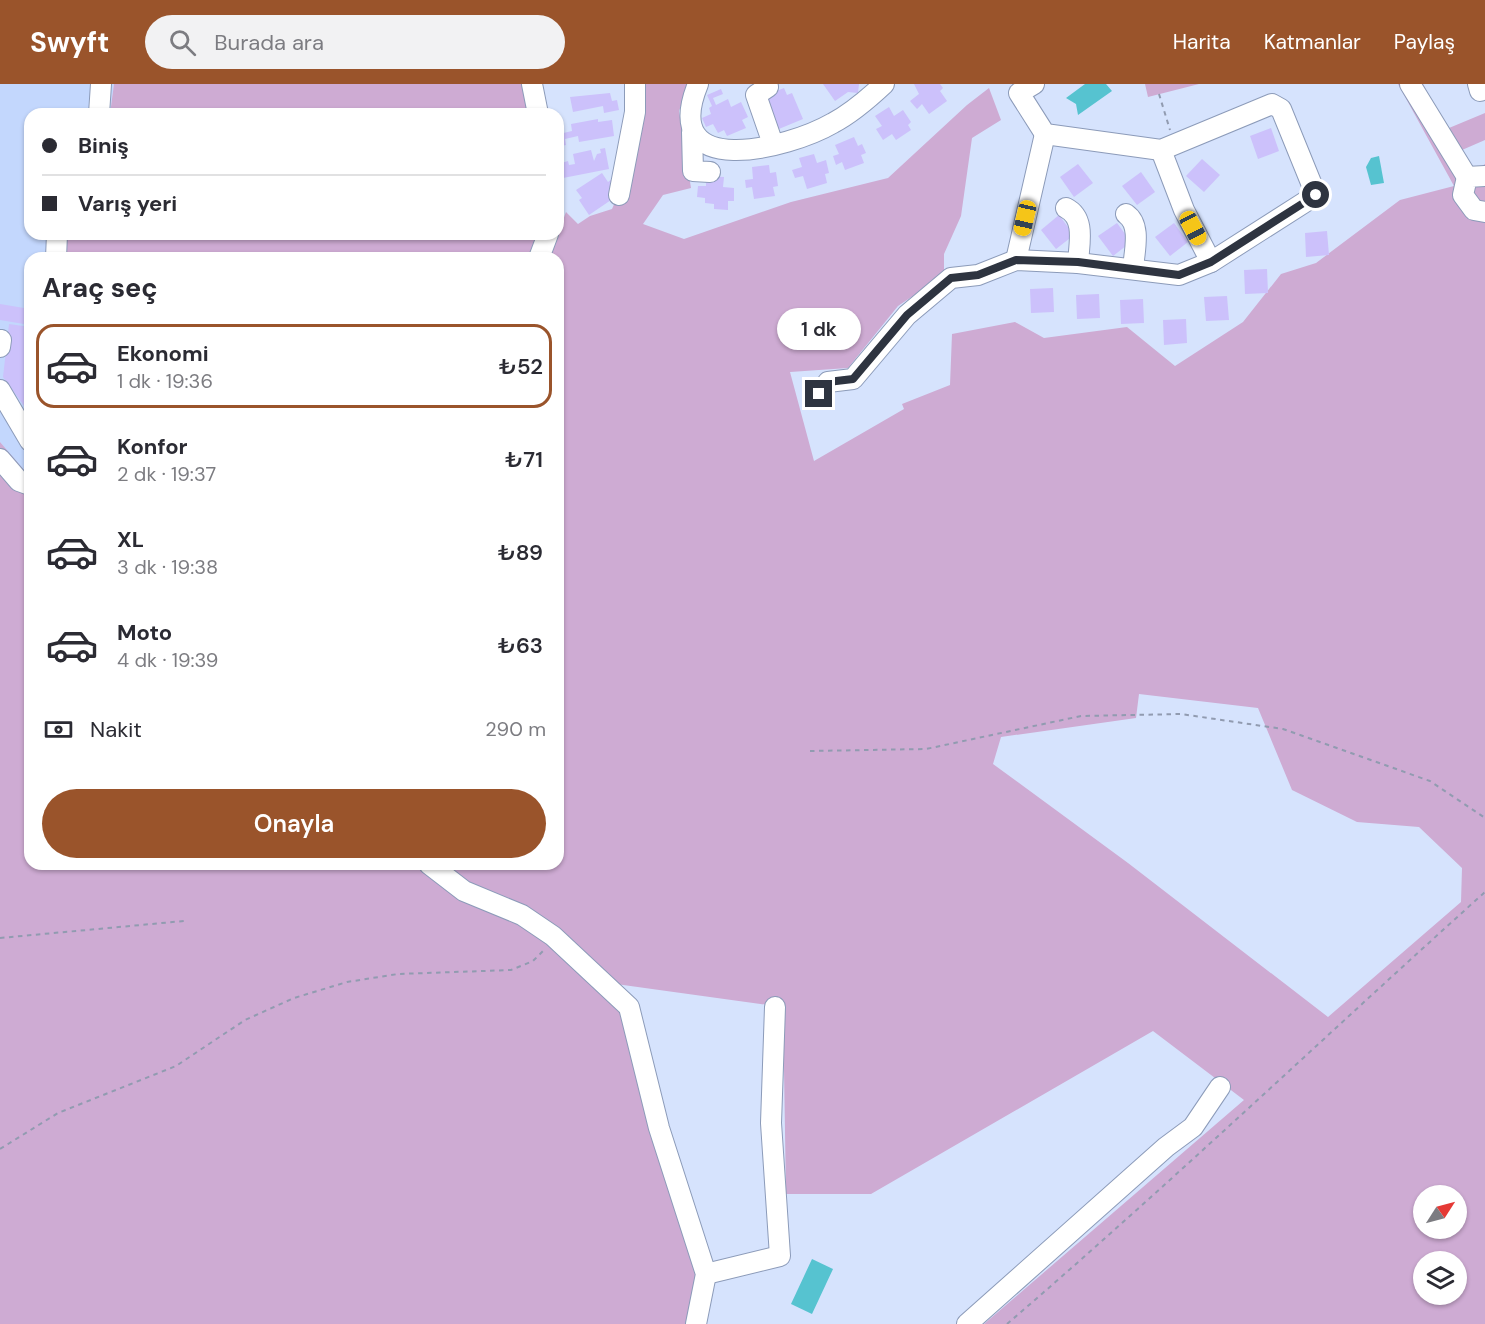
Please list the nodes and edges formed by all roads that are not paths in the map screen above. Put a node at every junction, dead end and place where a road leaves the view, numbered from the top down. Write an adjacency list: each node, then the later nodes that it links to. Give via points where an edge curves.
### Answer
1 (101, 84): 11 (street)
2 (532, 84): 12 (street)
3 (635, 84): 19 (street, via 635,112)
4 (884, 84): 16 (street, via 872,104 839,128)
5 (1410, 84): 18 (street)
6 (1478, 84): 10 (street, via 1480,91)
7 (706, 85): 13 (street, via 692,99)
8 (768, 87): 16 (street, via 756,95)
9 (1027, 88): 14 (street)
10 (1485, 88)
11 (99, 108)
12 (537, 108)
13 (692, 132): 16 (street, via 708,146); 17 (street, via 693,171)
14 (1045, 134): 15 (street); 23 (street)
15 (1167, 147): 25 (street, via 1184,210); 25 (street, via 1272,104 1281,109 1316,195)
16 (761, 152)
17 (710, 171)
18 (1476, 176): 21 (street, via 1463,195 1474,210)
19 (619, 195)
20 (1066, 208): 24 (street, via 1080,225)
21 (1485, 212)
22 (1126, 214): 26 (street, via 1136,228)
23 (1016, 260): 24 (street); 28 (street, via 978,275 951,278 907,315 853,379 828,382)
24 (1078, 262): 26 (street)
25 (1211, 262): 26 (street, via 1179,275)
26 (1133, 269)
27 (0, 390): 29 (street)
28 (819, 394)
29 (24, 431)
30 (0, 459): 31 (street)
31 (24, 483)
32 (437, 870): 35 (street, via 464,891 522,915 553,936 629,1007 659,1128)
33 (775, 1007): 35 (street, via 771,1123 780,1256)
34 (1220, 1087): 37 (street, via 1192,1126)
35 (706, 1274): 36 (street)
36 (696, 1324)
37 (967, 1324)

